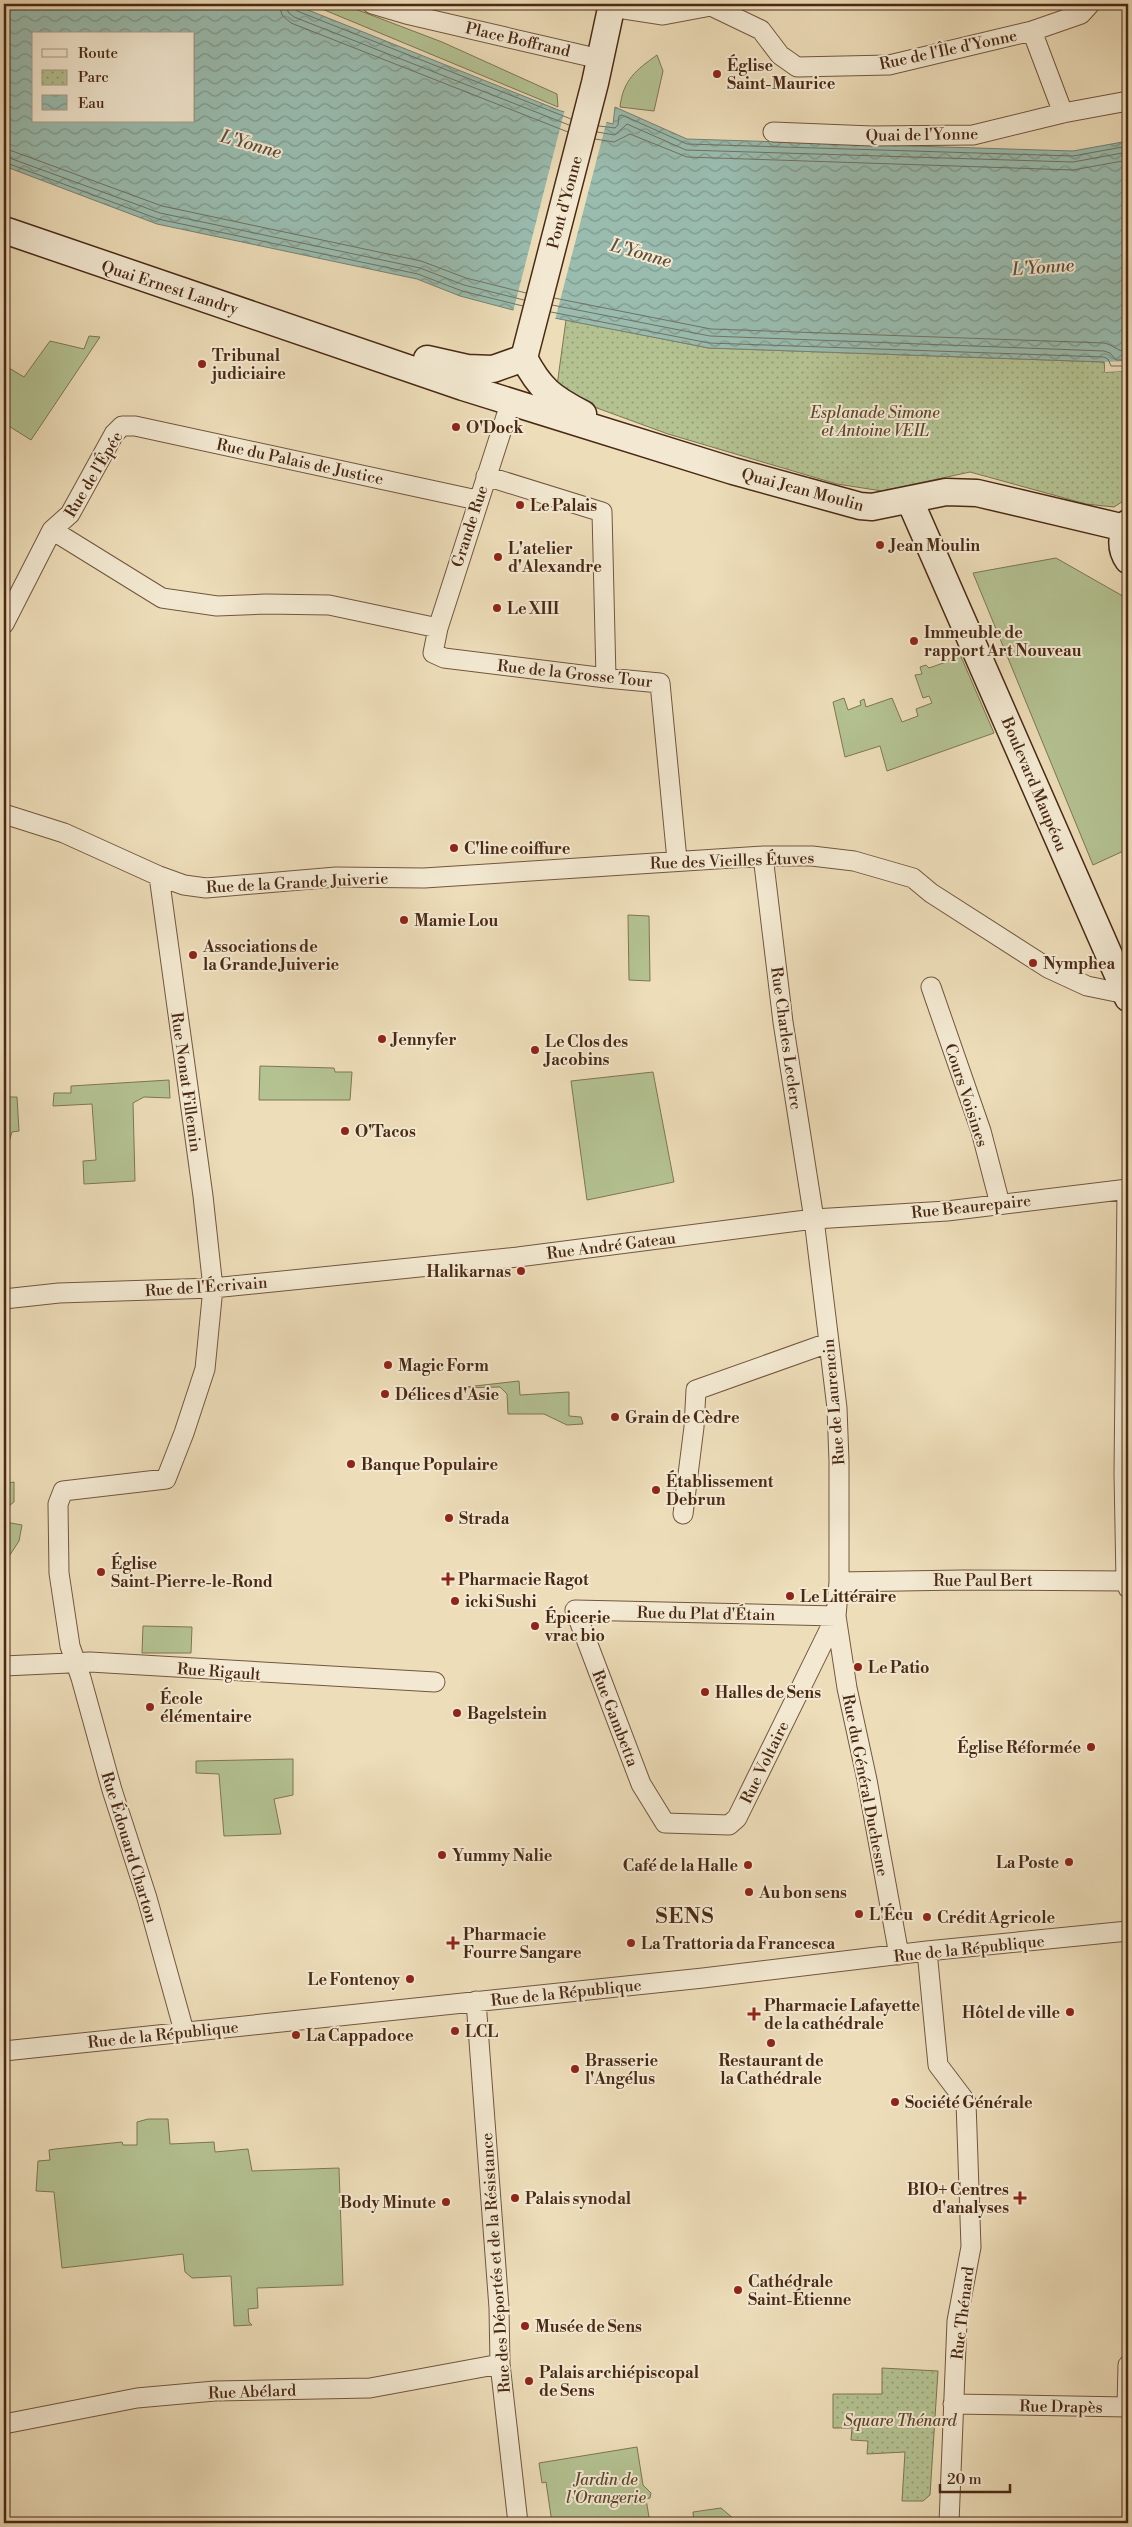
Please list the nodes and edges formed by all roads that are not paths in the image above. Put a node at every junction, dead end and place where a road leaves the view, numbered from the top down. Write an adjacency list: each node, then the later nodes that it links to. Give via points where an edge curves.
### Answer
1 (372, 4): 6 (street, Place Boffrand)
2 (1090, 4): 5 (street, Rue de l'Île d'Yonne, via 1081,14)
3 (612, 5): 4 (street, Rue de l'Île d'Yonne, via 662,15); 6 (main road, Pont d'Yonne)
4 (711, 5): 5 (street, Rue de l'Île d'Yonne, via 761,30 780,56 797,67 888,65)
5 (1032, 31): 8 (street)
6 (600, 59): 12 (main road, Pont d'Yonne)
7 (1128, 101): 8 (street, Quai de l'Yonne)
8 (1063, 113): 9 (street, Quai de l'Yonne, via 973,135 872,136)
9 (773, 132)
10 (4, 230): 11 (main road, Quai Ernest Landry)
11 (338, 343): 12 (main road, Quai Ernest Landry, via 392,350 468,368 492,369); 13 (main road, Quai Ernest Landry)
12 (525, 350): 15 (main road, Quai Jean Moulin, via 535,380 560,402)
13 (511, 401): 15 (main road, Quai Jean Moulin); 16 (street, Grande Rue)
14 (122, 426): 17 (street, Rue du Palais de Justice, via 135,426); 20 (street, Rue de l'Épée, via 114,434 70,514)
15 (630, 438): 18 (main road, Quai Jean Moulin, via 860,506)
16 (486, 476): 17 (street, Grande Rue); 25 (street, via 602,512)
17 (477, 500): 23 (street, Grande Rue)
18 (910, 501): 19 (main road, Quai Jean Moulin, via 946,492 977,493); 32 (main road, Boulevard Maupéou)
19 (1127, 526): 21 (main road, via 1122,538)
20 (52, 530): 22 (street, Rue de l'Épée); 23 (street, via 162,598 216,606 329,605)
21 (1128, 560)
22 (4, 624)
23 (438, 628): 24 (street, Grande Rue)
24 (433, 653): 25 (street, Rue de la Grosse Tour, via 444,658)
25 (606, 678): 28 (street, Rue de la Grosse Tour, via 660,683)
26 (4, 814): 29 (street, Rue de la Grande Juiverie, via 64,833)
27 (762, 856): 28 (street, Rue des Vieilles Étuves); 32 (street, Rue des Vieilles Étuves, via 812,856 854,861 913,878 1048,968 1087,986); 35 (street, Rue Charles Leclerc, via 783,1022)
28 (677, 860): 30 (street, Rue des Vieilles Étuves)
29 (159, 876): 30 (street, Rue de la Grande Juiverie, via 184,885 206,888 336,877); 37 (street, Rue Nonat Fillemin)
30 (424, 878)
31 (931, 987): 34 (street, Cours Voisines, via 981,1131)
32 (1127, 996)
33 (1128, 1189): 34 (street, Rue Beaurepaire); 42 (street, via 1124,1466)
34 (1000, 1204): 35 (street, Rue Beaurepaire, via 947,1211)
35 (814, 1219): 36 (street, Rue André Gateau); 39 (street, Rue de Laurencin)
36 (409, 1268): 37 (street, Rue de l'Écrivain)
37 (213, 1288): 38 (street, Rue de l'Écrivain, via 59,1293); 45 (street, Rue Nonat Fillemin, via 205,1369 166,1479 63,1491 60,1497 59,1573 70,1646)
38 (4, 1299)
39 (828, 1343): 40 (street, via 696,1390 682,1493); 41 (street, Rue de Laurencin, via 837,1408)
40 (683, 1514)
41 (839, 1582): 42 (street, Rue Paul Bert, via 963,1580); 44 (street, Rue de Laurencin)
42 (1127, 1584)
43 (576, 1610): 44 (street, Rue du Plat d'Étain); 48 (street, Rue Gambetta, via 641,1784 665,1823)
44 (836, 1616): 48 (street, Rue Voltaire, via 737,1818); 51 (street, Rue du Général Duchesne)
45 (76, 1663): 46 (street, Rue Rigault); 47 (street, Rue Rigault); 53 (street, Rue Édouard Charton, via 112,1790 148,1898)
46 (4, 1666)
47 (434, 1682)
48 (729, 1825)
49 (1128, 1931): 50 (street, Rue de la République)
50 (927, 1951): 51 (street, Rue de la République); 57 (street, Rue Thénard, via 938,2065 966,2102 971,2247 957,2321)
51 (899, 1955): 52 (street, Rue de la République)
52 (476, 2001): 53 (street, Rue de la République); 55 (street, Rue des Déportés et de la Résistance, via 499,2308)
53 (184, 2031): 54 (street, Rue de la République)
54 (4, 2051)
55 (500, 2364): 58 (street, Rue Abélard, via 370,2388 214,2391 137,2398); 59 (street, Rue des Déportés et de la Résistance)
56 (1128, 2366): 57 (street, Rue Drapès, via 1127,2407)
57 (953, 2404): 60 (street, Rue Thénard)
58 (4, 2424)
59 (518, 2523)
60 (949, 2523)

